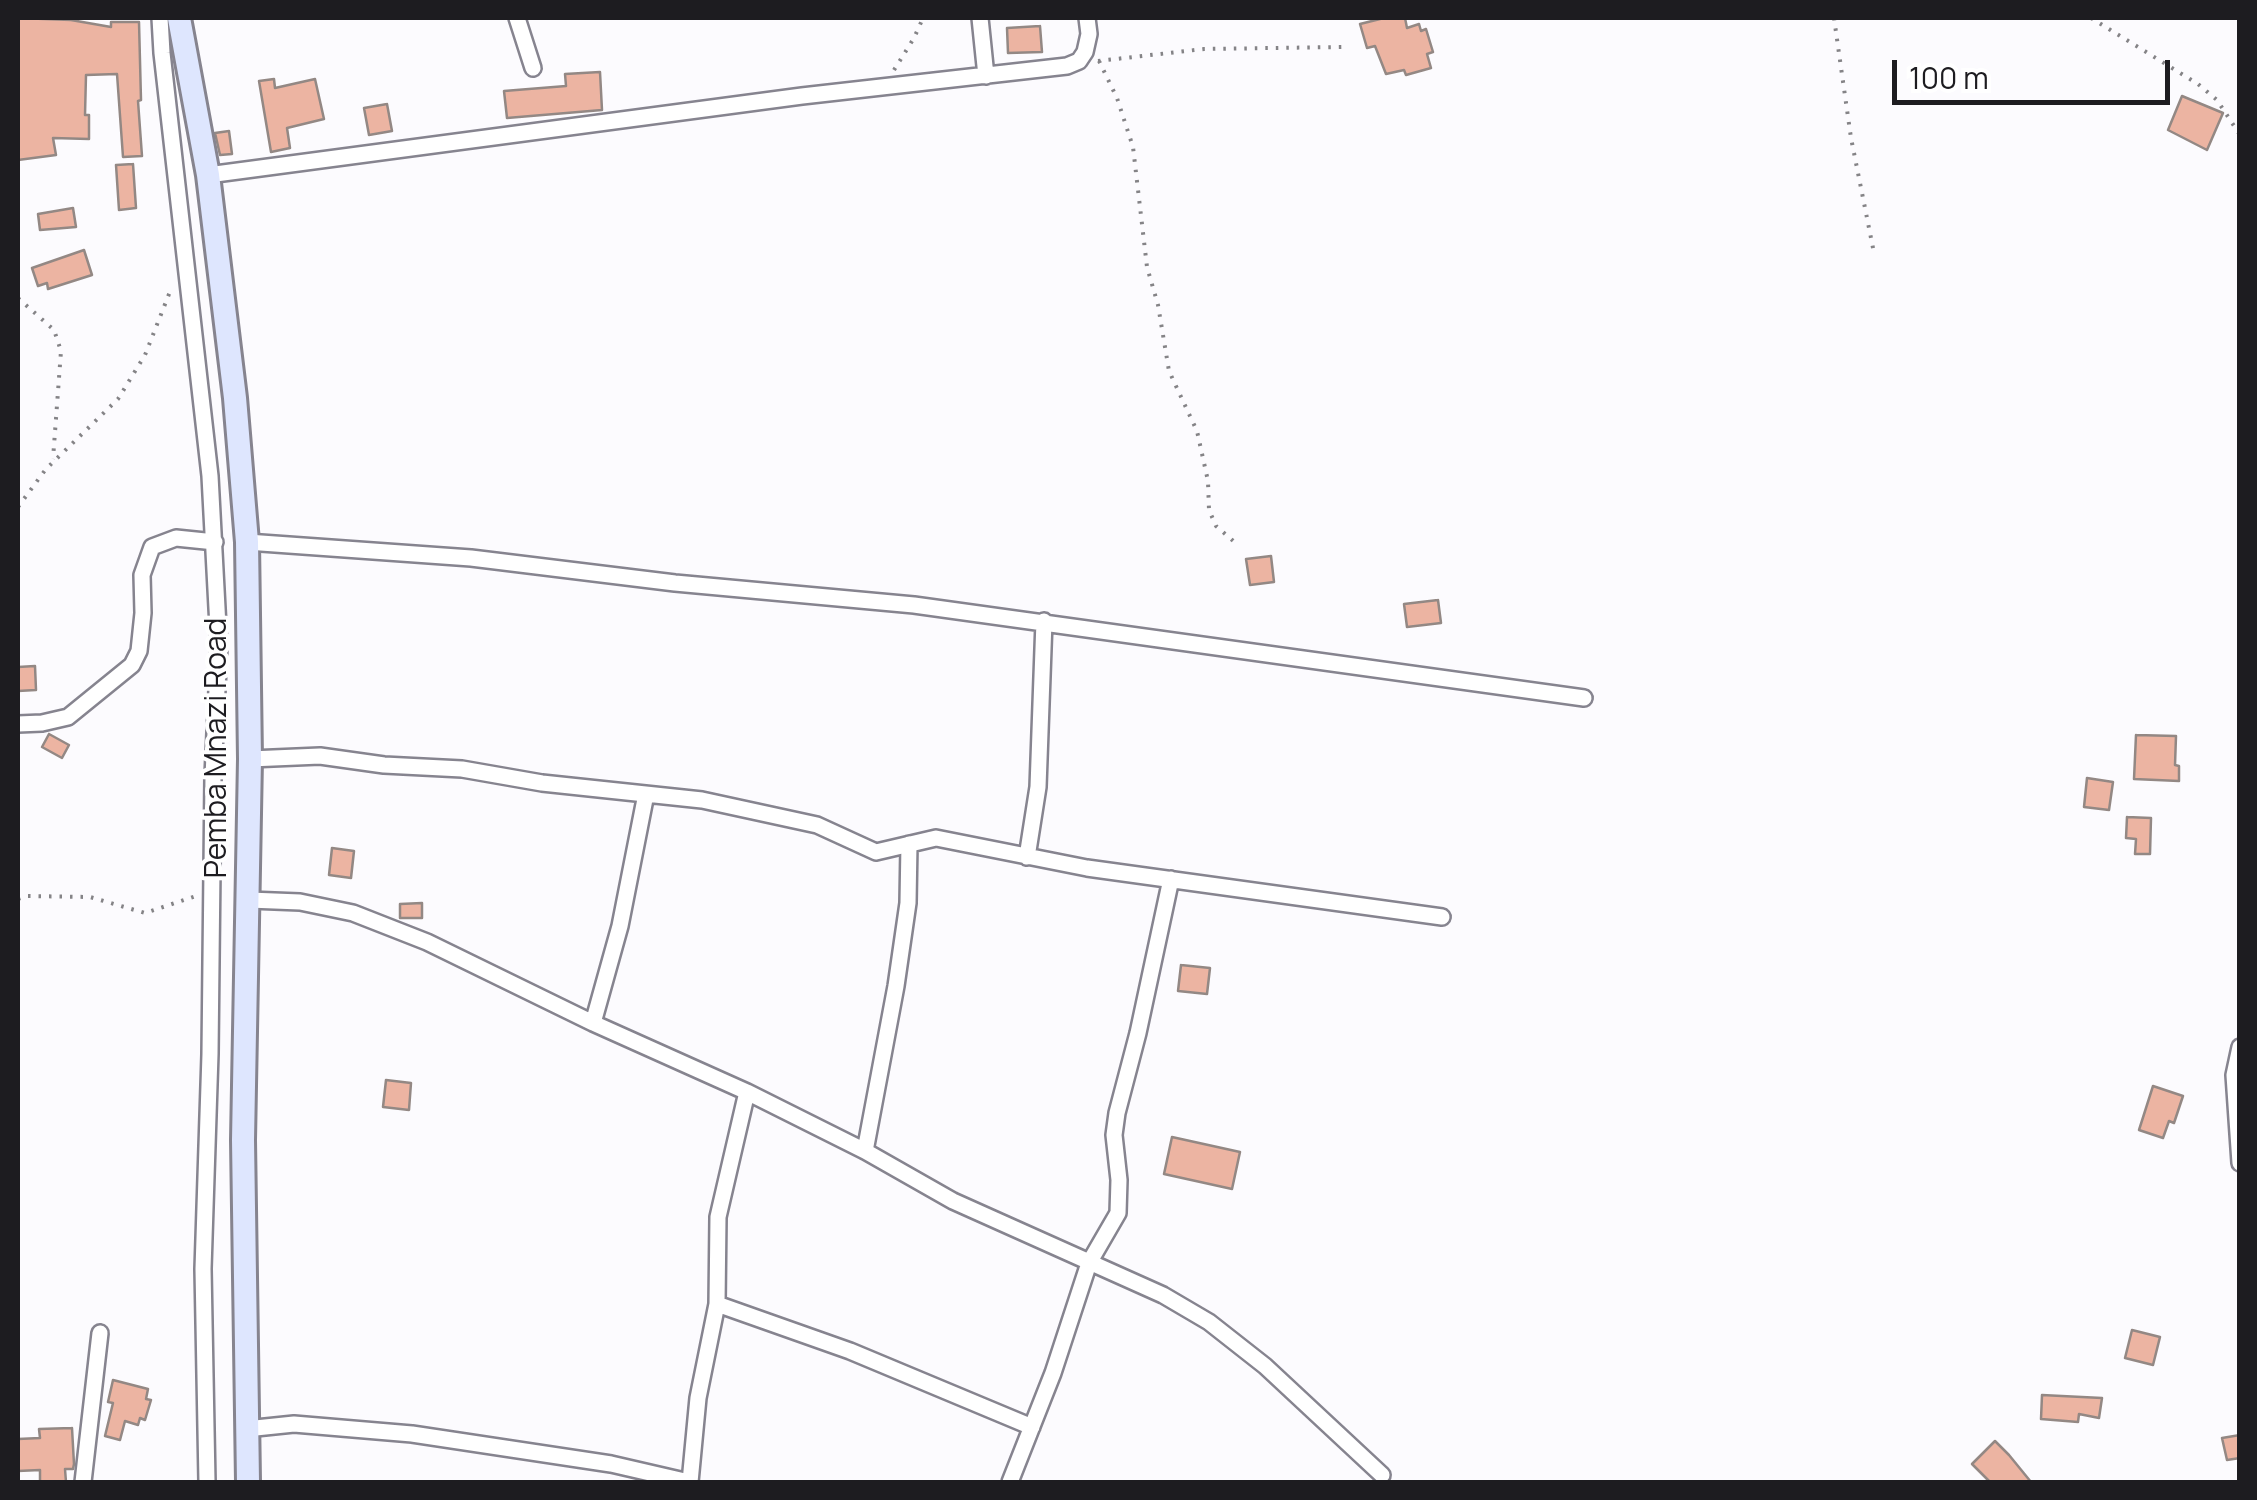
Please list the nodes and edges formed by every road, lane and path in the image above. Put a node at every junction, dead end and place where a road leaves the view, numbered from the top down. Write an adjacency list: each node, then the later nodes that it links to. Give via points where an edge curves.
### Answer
1 (160, 18): 18 (street)
2 (180, 18): 16 (main road, Pemba Mnazi Road)
3 (517, 18): 12 (street)
4 (923, 18): 14 (path)
5 (980, 18): 13 (street)
6 (1088, 18): 10 (street)
7 (1834, 18): 17 (path)
8 (2092, 18): 15 (path, via 2198,84)
9 (1342, 48): 11 (path, via 1204,49)
10 (1078, 61): 11 (path); 13 (street)
11 (1099, 62): 24 (path, via 1133,147 1168,371 1197,432 1209,510)
12 (533, 68)
13 (986, 76): 14 (street)
14 (882, 89): 16 (street)
15 (2240, 134)
16 (208, 175): 23 (main road, Pemba Mnazi Road)
17 (1874, 253)
18 (185, 255): 20 (path, via 136,371 108,410); 22 (street)
19 (18, 298): 20 (path, via 54,330 61,352)
20 (54, 462): 21 (path)
21 (18, 507)
22 (215, 542): 27 (street, via 176,538 152,548 142,575 139,651 132,665 68,716); 33 (street)
23 (246, 542): 25 (street, via 472,558); 28 (main road, Pemba Mnazi Road)
24 (1239, 546)
25 (1044, 621): 26 (street); 31 (street, via 1038,787)
26 (1584, 698)
27 (18, 724)
28 (250, 759): 29 (street, via 320,756); 35 (main road, Pemba Mnazi Road)
29 (646, 794): 30 (street, via 817,824 876,852); 37 (street)
30 (909, 844): 31 (street, via 936,838); 40 (street, via 908,904)
31 (1027, 857): 32 (street)
32 (1171, 879): 36 (street); 42 (street, via 1114,1135 1118,1212)
33 (212, 896): 34 (path, via 185,897 145,912 90,896); 49 (street, via 203,1268)
34 (18, 900)
35 (249, 900): 37 (street, via 353,913); 46 (main road, Pemba Mnazi Road)
36 (1442, 917)
37 (593, 1023): 39 (street)
38 (2240, 1047): 41 (street, via 2234,1075)
39 (747, 1092): 40 (street); 43 (street, via 718,1216)
40 (865, 1150): 42 (street, via 954,1201)
41 (2240, 1163)
42 (1089, 1263): 45 (street); 47 (street, via 1209,1322)
43 (717, 1304): 45 (street); 51 (street)
44 (100, 1333): 48 (street)
45 (1032, 1427): 52 (street)
46 (246, 1429): 50 (main road, Pemba Mnazi Road); 51 (street, via 294,1424 430,1436)
47 (1382, 1474)
48 (83, 1482)
49 (207, 1482)
50 (248, 1482)
51 (689, 1482)
52 (1010, 1482)

